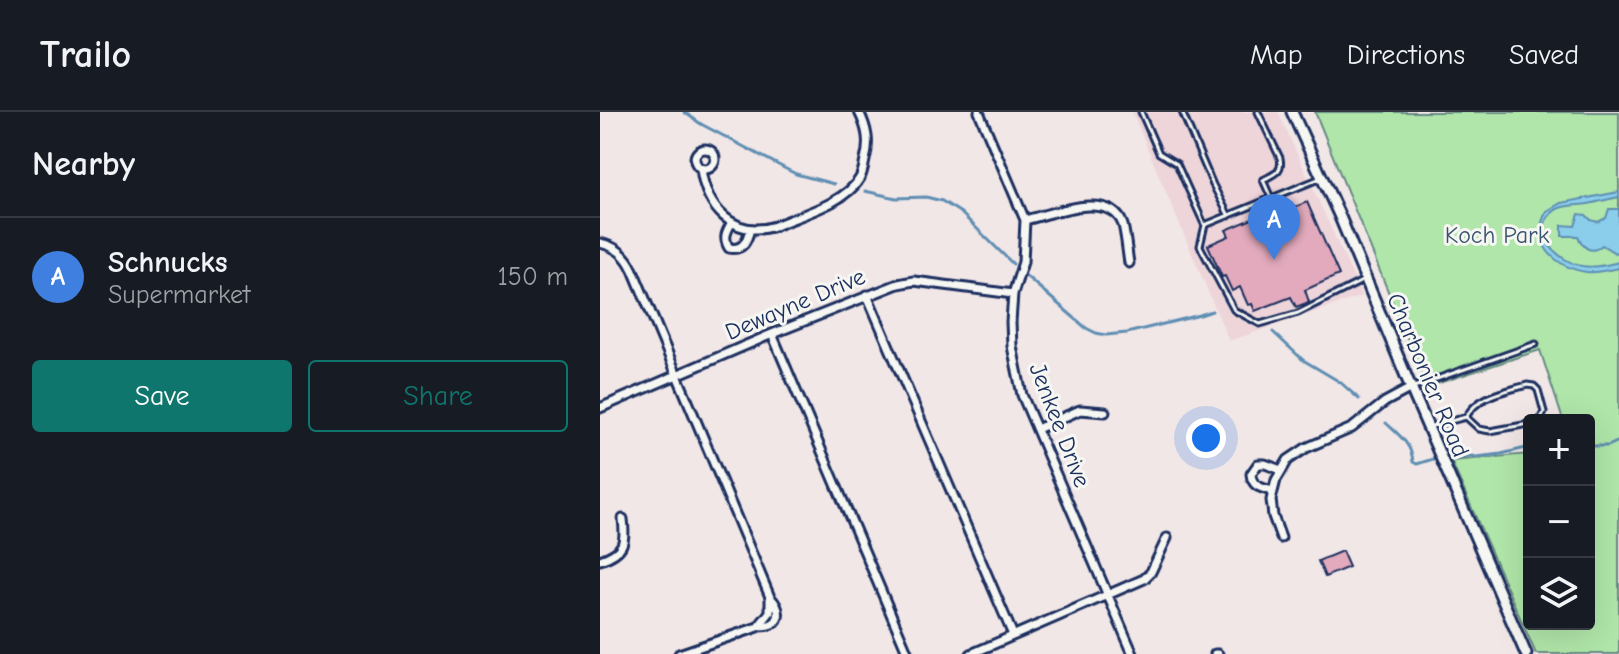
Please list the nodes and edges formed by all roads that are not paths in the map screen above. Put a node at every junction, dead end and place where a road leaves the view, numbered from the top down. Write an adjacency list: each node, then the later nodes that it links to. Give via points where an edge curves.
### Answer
1 (859, 112): 14 (street, via 868,133 867,151 854,185 836,200 775,226)
2 (979, 112): 11 (street, Jenkee Drive)
3 (1141, 112): 13 (lane, via 1159,153 1177,164)
4 (1182, 112): 10 (lane)
5 (1258, 112): 9 (lane, via 1280,158 1279,171 1263,180)
6 (1292, 112): 8 (main road, Charbonier Road)
7 (701, 169): 12 (street, via 707,195)
8 (1322, 178): 9 (lane); 17 (main road, Charbonier Road)
9 (1271, 198): 10 (lane)
10 (1229, 216): 13 (lane)
11 (1025, 220): 16 (street, via 1085,205 1108,208 1122,224); 18 (street, Jenkee Drive, via 1023,262)
12 (732, 222): 14 (street); 14 (street, via 725,236 729,248 742,247)
13 (1205, 225): 17 (lane, via 1200,246 1234,310 1260,324 1298,313)
14 (750, 229)
15 (600, 243): 22 (street, via 628,260)
16 (1129, 263)
17 (1366, 280): 23 (main road, Charbonier Road)
18 (1013, 294): 19 (street, Dewayne Drive, via 914,281); 30 (street, Jenkee Drive, via 1015,368)
19 (867, 295): 20 (street, Dewayne Drive); 38 (street)
20 (772, 334): 22 (street, Dewayne Drive); 40 (street)
21 (1536, 344): 23 (lane)
22 (678, 375): 24 (street, Dewayne Drive); 39 (street, via 770,597 770,612 760,626)
23 (1411, 388): 29 (main road, Charbonier Road); 31 (street, via 1352,428 1295,454)
24 (600, 408)
25 (1105, 412): 30 (street, via 1080,410)
26 (1543, 414): 27 (lane, via 1538,390 1527,385 1482,399)
27 (1466, 417): 28 (lane, via 1490,431); 29 (lane)
28 (1523, 425)
29 (1428, 427): 43 (main road, Charbonier Road)
30 (1037, 429): 37 (street, Jenkee Drive)
31 (1281, 470): 32 (street); 32 (street, via 1258,464 1251,474 1255,485)
32 (1272, 491): 35 (street)
33 (623, 519): 36 (street, via 621,547)
34 (1167, 538): 37 (street, via 1144,579)
35 (1281, 538)
36 (600, 560)
37 (1108, 594): 38 (street); 42 (street, Jenkee Drive)
38 (1013, 635): 41 (street)
39 (679, 654)
40 (908, 654)
41 (971, 654)
42 (1133, 654)
43 (1526, 654)

